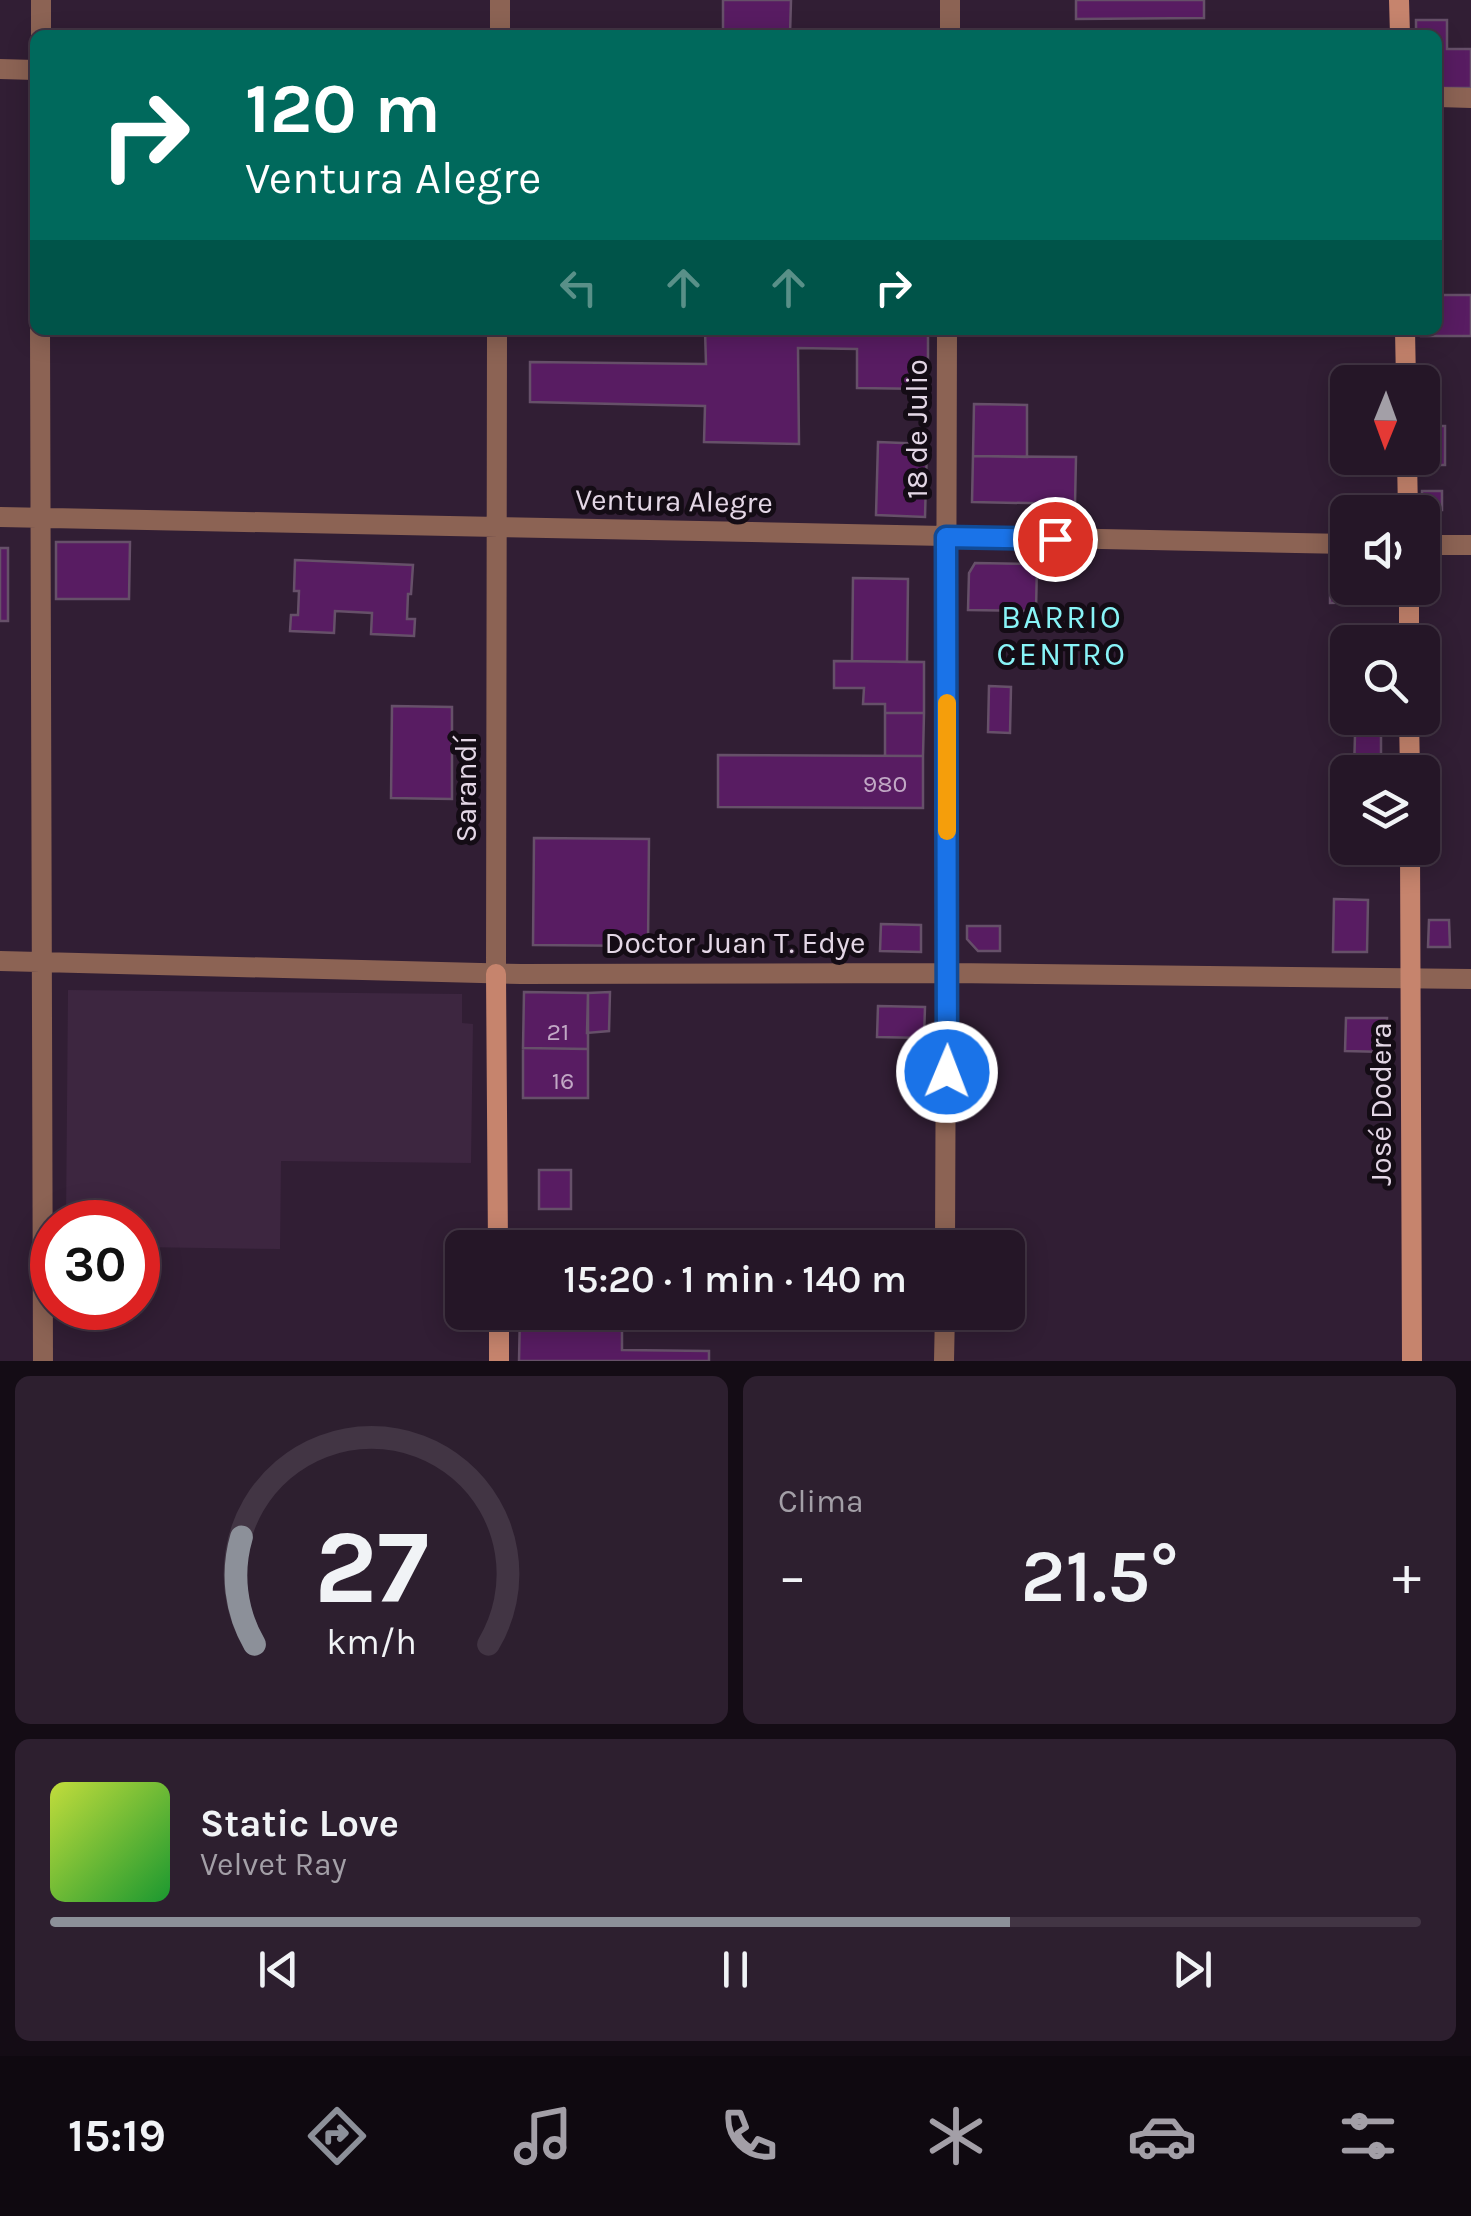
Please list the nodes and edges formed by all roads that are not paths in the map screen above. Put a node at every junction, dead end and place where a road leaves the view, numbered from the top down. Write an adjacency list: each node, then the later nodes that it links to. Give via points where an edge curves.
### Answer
1 (41, 0): 5 (street)
2 (500, 0): 6 (street)
3 (950, 0): 7 (street)
4 (1400, 0): 8 (street)
5 (41, 30)
6 (500, 30)
7 (950, 30)
8 (1400, 30)
9 (0, 69): 10 (street)
10 (30, 70)
11 (1442, 97): 12 (street)
12 (1471, 98)
13 (40, 335): 19 (street)
14 (497, 335): 20 (street, Sarandí)
15 (947, 335): 21 (street, 18 de Julio)
16 (1404, 335): 17 (street)
17 (1405, 365)
18 (0, 517): 19 (street, Ventura Alegre)
19 (40, 517): 20 (street, Ventura Alegre); 27 (street)
20 (495, 527): 21 (street, Ventura Alegre); 29 (street, Sarandí)
21 (946, 537): 22 (street, Ventura Alegre); 28 (street, 18 de Julio)
22 (1330, 544)
23 (1440, 545): 24 (street)
24 (1471, 545)
25 (1410, 865): 30 (street, José Dodera)
26 (0, 961): 27 (street, Doctor Juan T. Edye)
27 (42, 961): 29 (street, Doctor Juan T. Edye); 36 (street)
28 (948, 972): 29 (street, Doctor Juan T. Edye); 30 (street, Doctor Juan T. Edye); 33 (street, 18 de Julio)
29 (496, 974): 32 (street, Sarandí)
30 (1410, 979): 31 (street, Doctor Juan T. Edye); 39 (street, José Dodera)
31 (1471, 979)
32 (498, 1230)
33 (945, 1230)
34 (499, 1330): 37 (street)
35 (945, 1330): 38 (street)
36 (43, 1361)
37 (499, 1361)
38 (944, 1361)
39 (1412, 1361)

